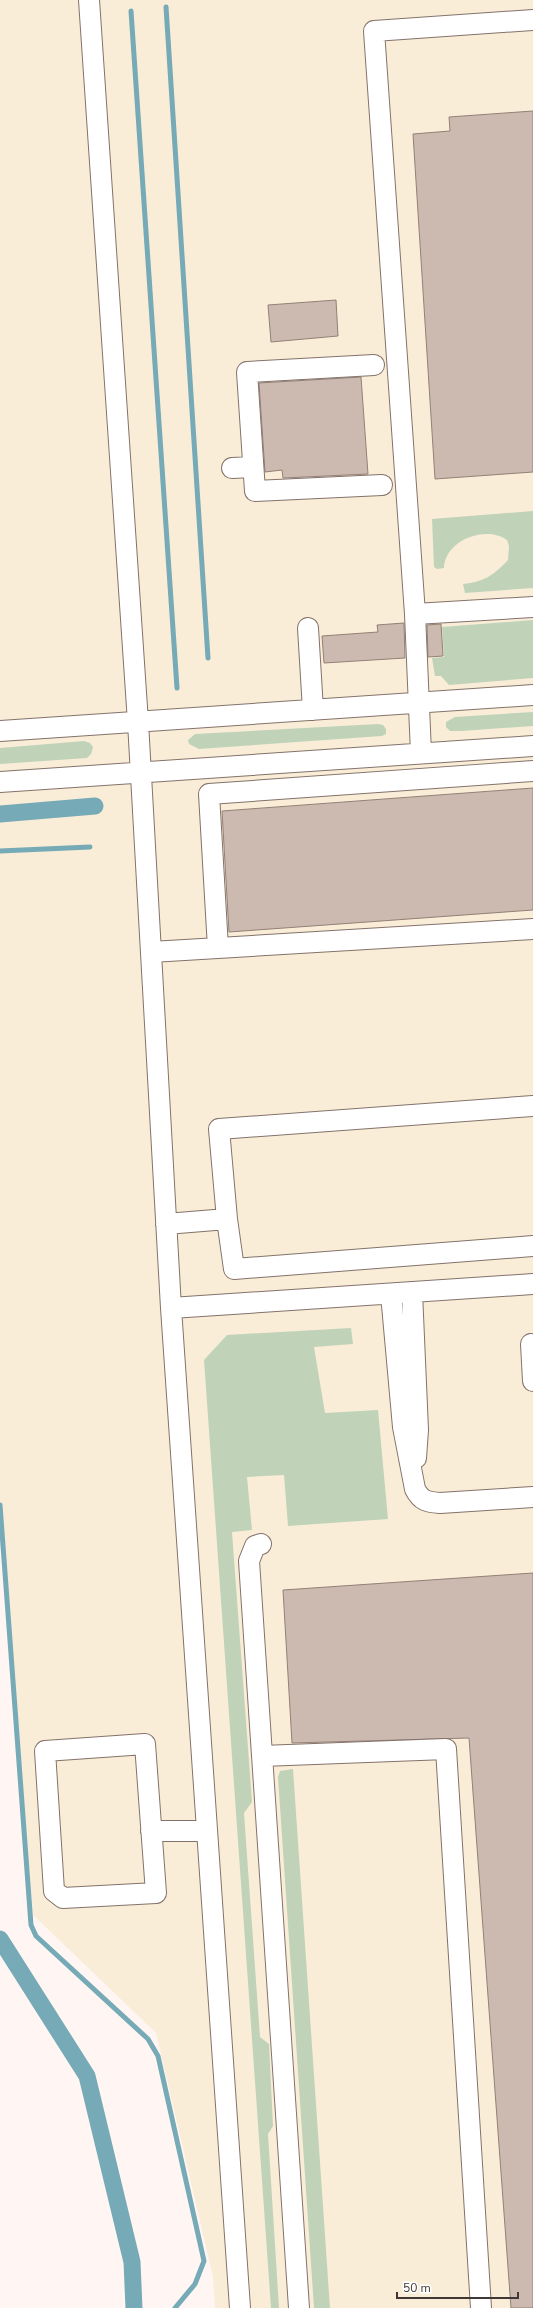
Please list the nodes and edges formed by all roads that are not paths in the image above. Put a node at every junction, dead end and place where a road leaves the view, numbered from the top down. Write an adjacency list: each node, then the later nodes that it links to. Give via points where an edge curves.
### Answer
1 (88, 0): 13 (street)
2 (533, 20): 8 (street, via 374,31)
3 (374, 365): 4 (street, via 247,372)
4 (253, 467): 5 (street); 6 (street, via 255,491)
5 (232, 468)
6 (382, 485)
7 (533, 607): 8 (street)
8 (415, 614): 11 (street)
9 (308, 628): 12 (street)
10 (533, 695): 11 (street)
11 (419, 703): 12 (street); 16 (street)
12 (313, 710): 13 (street)
13 (138, 722): 14 (street); 18 (street)
14 (0, 731)
15 (533, 746): 16 (street)
16 (421, 754): 18 (street)
17 (533, 771): 21 (street, via 209,794)
18 (141, 773): 19 (street); 22 (street)
19 (0, 782)
20 (533, 929): 21 (street)
21 (218, 948): 22 (street)
22 (151, 952): 25 (street)
23 (533, 1106): 24 (street, via 219,1129)
24 (227, 1219): 25 (street); 26 (street, via 234,1269)
25 (166, 1224): 30 (street)
26 (533, 1246)
27 (533, 1284): 28 (street)
28 (412, 1292): 29 (street); 33 (street, via 418,1430)
29 (391, 1294): 30 (street); 33 (street, via 403,1427)
30 (171, 1308): 38 (street)
31 (531, 1344): 32 (street)
32 (533, 1381)
33 (414, 1484): 34 (street, via 418,1496 428,1502)
34 (533, 1497)
35 (261, 1544): 36 (street, via 255,1546 248,1561)
36 (262, 1756): 40 (street); 41 (street, via 446,1749)
37 (152, 1832): 37 (street, via 144,1744 45,1751 54,1890 63,1898 156,1893); 38 (street)
38 (207, 1832): 39 (street)
39 (240, 2308)
40 (300, 2308)
41 (481, 2308)

